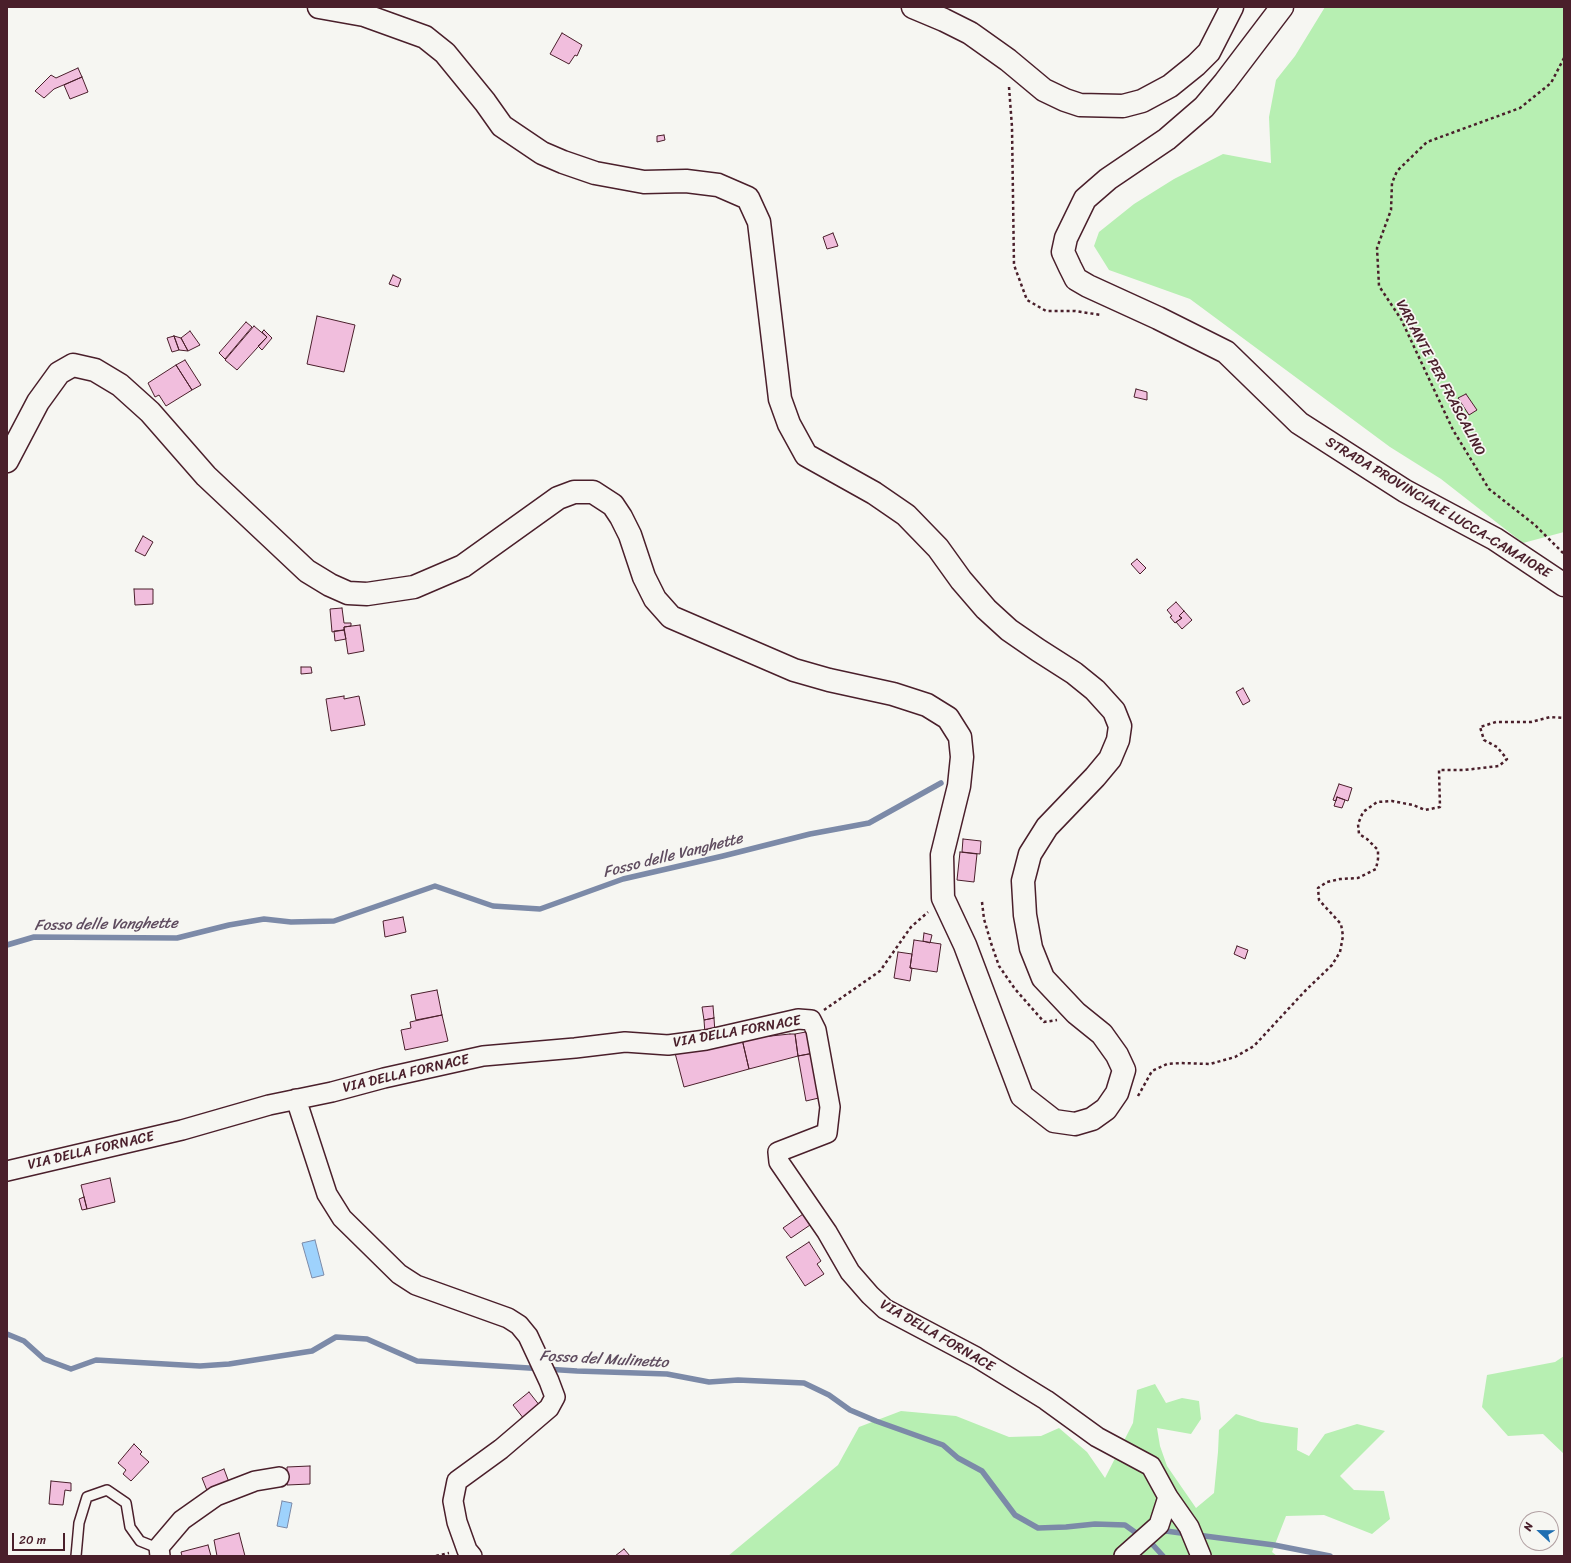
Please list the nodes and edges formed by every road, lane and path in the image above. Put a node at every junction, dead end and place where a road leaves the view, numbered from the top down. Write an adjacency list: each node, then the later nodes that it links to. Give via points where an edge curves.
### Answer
1 (319, 7): 14 (main road, via 364,15 425,37 445,53 502,126 542,153 595,173 644,182 686,181 718,185 748,198 759,222 780,399 789,424 806,455 874,493 906,516 938,548 986,609 1009,630 1080,677 1114,711 1120,726 1118,740 1110,759 1047,827 1030,854 1023,881 1025,915 1031,948 1043,978)
2 (913, 7): 6 (main road, via 970,33)
3 (1232, 7): 6 (main road, via 1208,52 1196,65 1170,86 1142,101 1123,106 1080,105 1065,100 1044,90)
4 (1282, 7): 10 (main road, STRADA PROVINCIALE LUCCA-CAMAIORE, via 1204,106 1168,139 1108,179 1085,199 1066,238 1063,252 1070,267 1076,279 1088,286 1226,352 1299,423 1405,491 1495,539)
5 (1564, 58): 9 (path, VARIANTE PER FRASCALINO, via 1551,83 1520,108 1427,142 1397,172 1392,184 1392,210 1377,248 1379,286 1401,319 1453,430 1488,490 1535,525)
6 (1008, 60): 7 (path, via 1012,127 1014,265 1028,300 1046,311)
7 (1105, 315)
8 (7, 461): 12 (main road, via 38,402 59,373 73,364 95,370 120,385 150,412 206,476 307,571 348,593 367,594 414,587 463,566 558,498 574,492 593,492 613,505 621,517 644,577 655,599 671,617 794,670 893,694 927,705 948,718 960,737 962,757 959,786 942,856)
9 (1564, 554)
10 (1564, 585)
11 (1564, 718): 17 (path, via 1550,717 1531,722 1496,722 1480,727 1484,740 1497,747 1507,759 1499,766 1439,770 1440,807 1425,810 1392,801 1377,802 1363,812 1358,824 1359,834 1378,850 1376,869 1358,878 1327,882 1318,888 1319,900 1341,924 1344,936 1340,952 1332,965 1254,1046 1235,1057 1210,1064 1167,1064 1152,1071)
12 (943, 898): 14 (main road, via 965,946 1022,1096 1054,1121 1075,1124 1092,1119 1106,1109 1117,1093 1124,1070 1102,1034); 15 (path, via 911,927 880,971)
13 (982, 902): 14 (path, via 999,966 1015,989 1044,1022 1055,1021)
14 (1076, 1013)
15 (810, 1020): 16 (street, VIA DELLA FORNACE, via 798,1019 706,1040 668,1045 626,1042 483,1056); 20 (street, VIA DELLA FORNACE, via 816,1030 830,1107 827,1133 778,1152 779,1162 827,1232 850,1272 885,1309 976,1357 1046,1400 1097,1437 1151,1466)
16 (296, 1099): 18 (street, VIA DELLA FORNACE, via 182,1130); 25 (street, via 327,1194 342,1218 399,1274 416,1285 508,1318 519,1326 528,1336 555,1397 549,1408 501,1449 457,1481 453,1501 457,1522)
17 (1136, 1099)
18 (7, 1171)
19 (278, 1477): 23 (street, via 255,1481 216,1496 182,1520)
20 (1168, 1497): 21 (street, VIA DELLA FORNACE); 22 (street, via 1158,1525)
21 (1195, 1542)
22 (1131, 1550)
23 (159, 1552): 24 (lane, via 155,1547 140,1541 130,1527 126,1503 107,1490 87,1497 80,1523)
24 (76, 1556)
25 (472, 1556)

